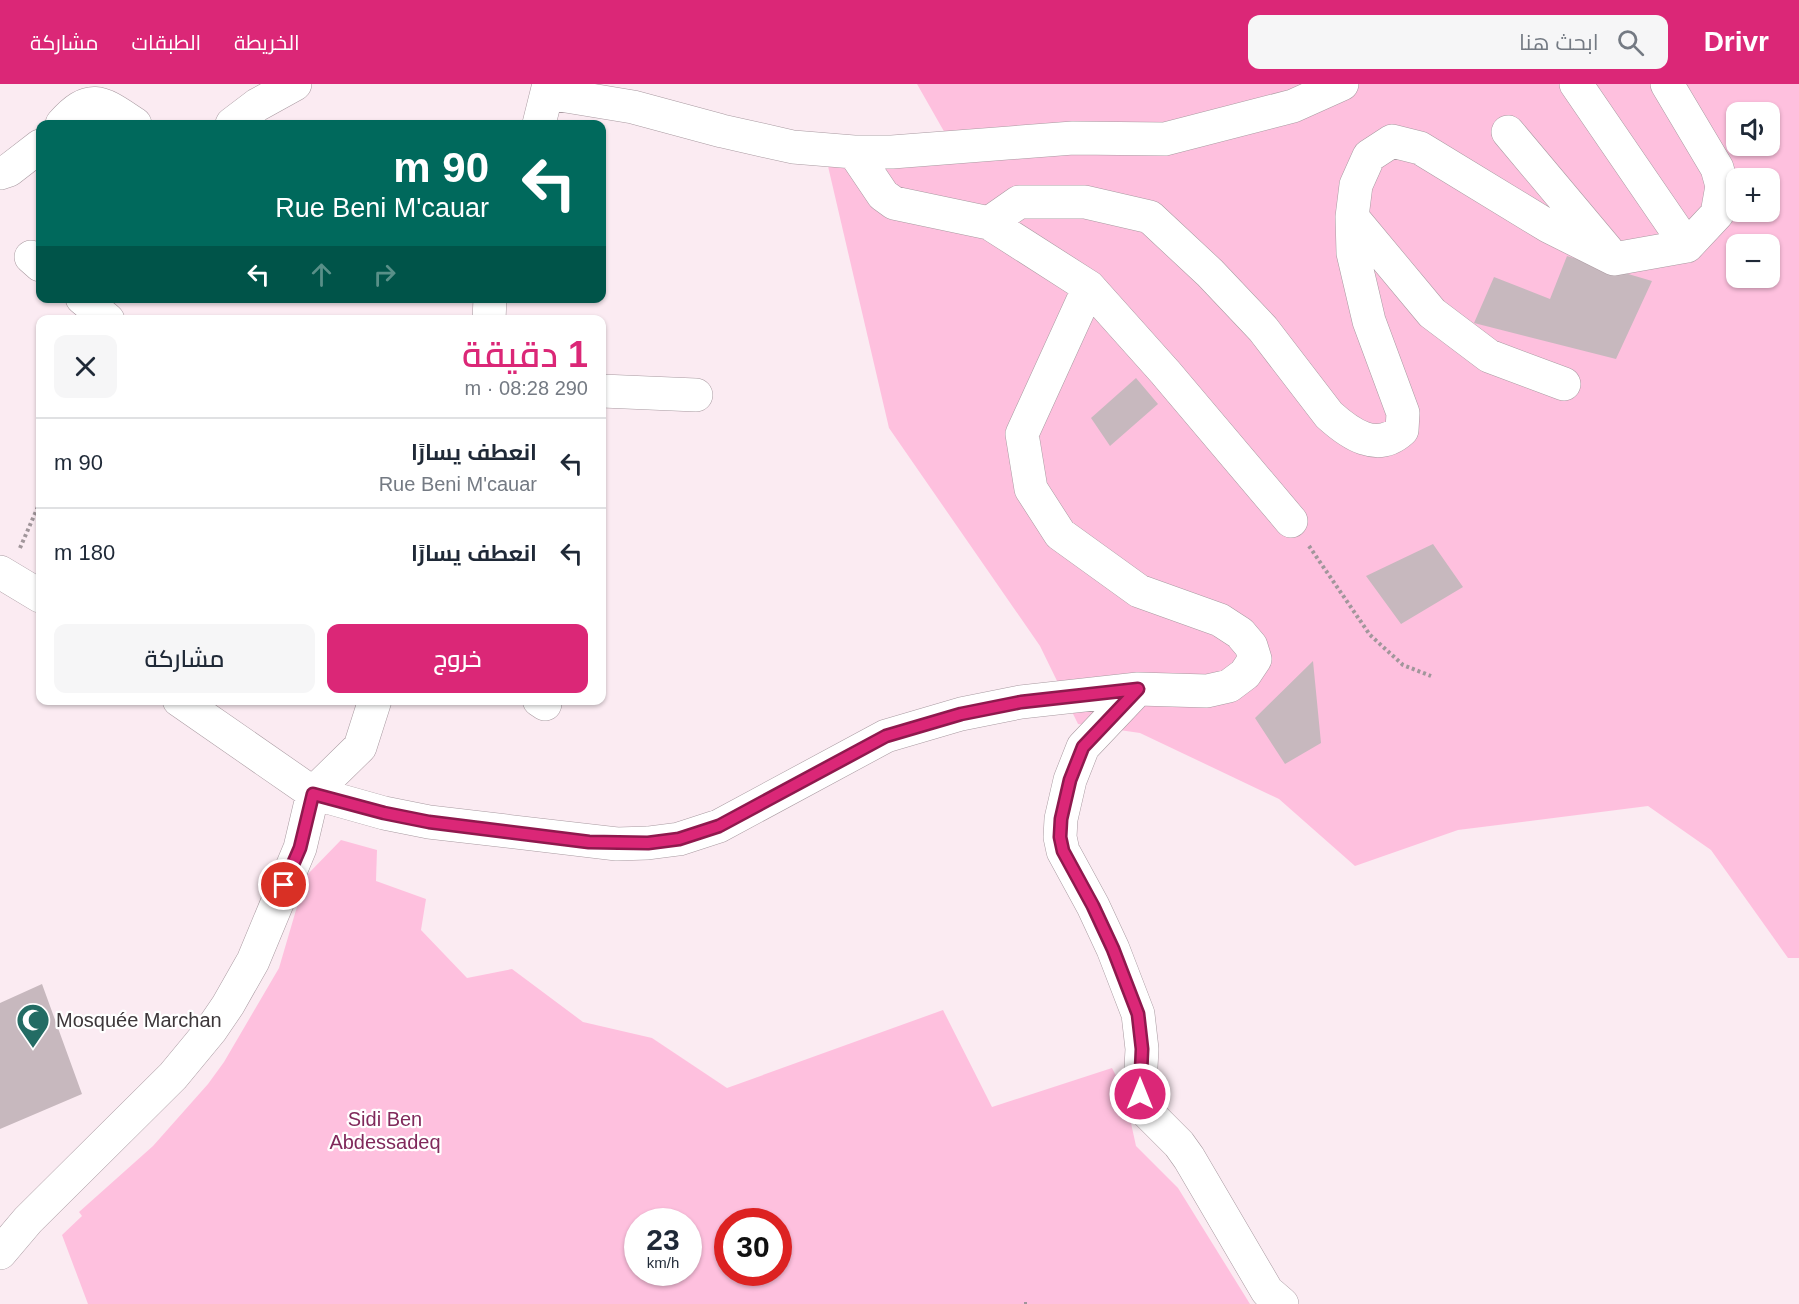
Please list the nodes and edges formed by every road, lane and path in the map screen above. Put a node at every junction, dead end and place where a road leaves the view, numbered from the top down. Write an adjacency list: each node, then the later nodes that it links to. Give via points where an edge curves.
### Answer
1 (295, 84): 8 (street)
2 (1342, 84): 12 (street, via 1293,106 1165,139 1073,138)
3 (1576, 84): 16 (street)
4 (1667, 84): 16 (street, via 1717,168 1722,186 1717,214)
5 (549, 88): 9 (street); 12 (street, via 793,147)
6 (65, 120): 7 (street, via 74,110 92,103)
7 (129, 120)
8 (237, 120)
9 (540, 120)
10 (1508, 132): 17 (street)
11 (36, 149): 13 (street)
12 (854, 152): 15 (street, via 883,195 894,203)
13 (0, 173)
14 (1352, 217): 15 (street, via 1353,253 1369,321 1403,413 1402,430 1383,442 1371,441 1341,426 1329,415 1263,329 1150,217 1085,202 1019,202); 17 (street, via 1356,185 1369,156 1392,141 1420,148 1548,226); 21 (street, via 1432,313 1489,356)
15 (989, 223): 18 (street)
16 (1687, 246): 17 (street)
17 (1614, 259)
18 (1089, 286): 25 (street); 29 (street, via 1022,434 1031,489 1060,534 1139,591 1220,620 1240,633 1251,646 1255,659 1245,674 1229,686 1207,691)
19 (88, 303): 20 (street)
20 (102, 315)
21 (1564, 384)
22 (606, 391): 23 (street)
23 (696, 394)
24 (36, 510): 26 (path)
25 (1291, 521): 28 (path, via 1370,634 1403,665)
26 (4, 574): 27 (street)
27 (36, 594)
28 (1431, 676)
29 (1138, 689): 32 (street, via 1021,702 961,714 886,736 719,826 679,839 648,843 589,842 429,822); 36 (street, via 1083,747 1061,819 1061,844 1113,949 1138,1014 1143,1105 1189,1158 1267,1291)
30 (186, 705): 32 (street)
31 (373, 705): 32 (street, via 360,747)
32 (313, 794): 33 (street, via 300,848 253,961 217,1022 173,1076 28,1220)
33 (0, 1253)
34 (1024, 1304): 35 (path)
35 (1030, 1304)
36 (1282, 1304)

